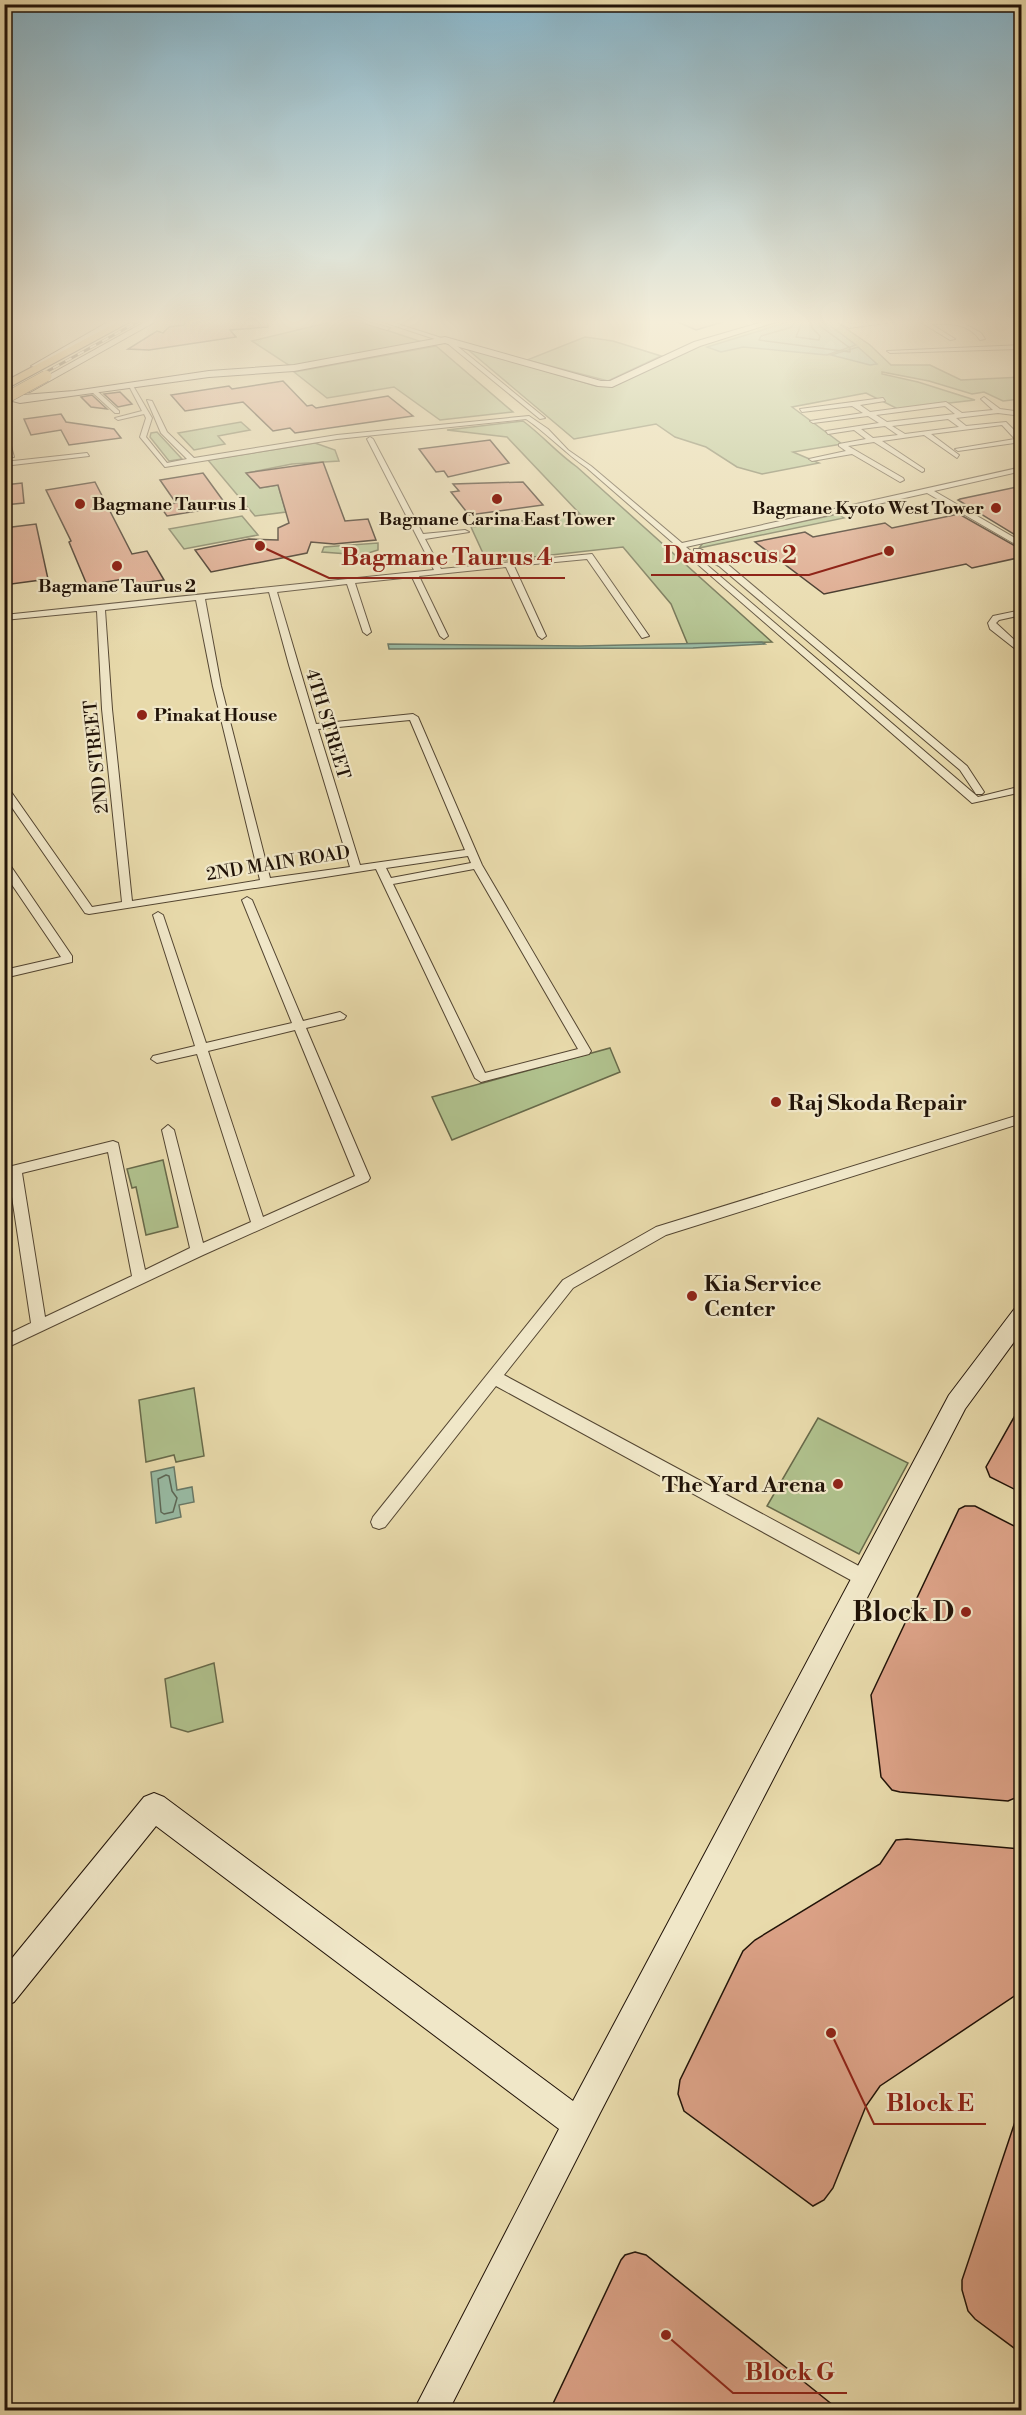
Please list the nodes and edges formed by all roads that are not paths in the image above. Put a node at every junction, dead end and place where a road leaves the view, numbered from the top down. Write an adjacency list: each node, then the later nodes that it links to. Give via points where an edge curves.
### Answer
1 (4, 432): 17 (street)
2 (145, 432): 19 (street, via 143,437 165,465)
3 (164, 432): 19 (street)
4 (382, 432): 19 (street)
5 (545, 432): 27 (street)
6 (557, 432): 27 (street)
7 (861, 432): 14 (street)
8 (897, 432): 12 (street)
9 (934, 432): 11 (street)
10 (1012, 432): 11 (street, via 1020,440 958,452)
11 (925, 433): 12 (street)
12 (903, 436): 14 (street)
13 (370, 439): 26 (street)
14 (874, 440): 15 (street, via 841,445); 22 (street)
15 (852, 452): 18 (street); 23 (street)
16 (86, 453): 20 (street)
17 (12, 456)
18 (812, 459)
19 (190, 460)
20 (4, 464)
21 (1022, 469): 24 (street)
22 (922, 470)
23 (900, 480)
24 (930, 489): 27 (street); 28 (street)
25 (465, 532): 26 (street)
26 (420, 537): 30 (street)
27 (685, 546): 47 (street); 47 (street, via 722,564 964,768); 47 (street, via 696,569 934,776)
28 (1022, 546)
29 (509, 564): 30 (street); 40 (street); 41 (street, via 589,556)
30 (438, 572): 31 (street)
31 (414, 574): 32 (street); 39 (street)
32 (350, 580): 33 (street); 38 (street)
33 (272, 589): 34 (street); 43 (street, 4TH STREET)
34 (200, 597): 35 (street); 53 (street)
35 (101, 607): 37 (street); 56 (street, 2ND STREET)
36 (1022, 612): 42 (street, via 996,618 992,623)
37 (4, 618)
38 (367, 632)
39 (444, 636)
40 (542, 636)
41 (645, 636)
42 (1022, 652)
43 (312, 727): 48 (street, via 413,717); 52 (street, 4TH STREET)
44 (1022, 780): 47 (street)
45 (4, 788): 56 (street, 2ND MAIN ROAD, via 90,911)
46 (1022, 789): 47 (street)
47 (978, 795)
48 (472, 852): 50 (street, 2ND MAIN ROAD); 51 (street)
49 (4, 864): 58 (street, via 68,959)
50 (379, 865): 52 (street, 2ND MAIN ROAD); 54 (street)
51 (477, 865): 54 (street); 54 (street, via 585,1051 481,1078)
52 (356, 868): 53 (street, 2ND MAIN ROAD)
53 (266, 882): 56 (street, 2ND MAIN ROAD)
54 (386, 882)
55 (247, 900): 60 (street)
56 (127, 903)
57 (158, 915): 61 (street)
58 (4, 974)
59 (340, 1016): 60 (street)
60 (298, 1026): 61 (street); 66 (street, via 363,1178)
61 (201, 1049): 62 (street); 66 (street)
62 (157, 1059)
63 (1022, 1118): 72 (street, via 662,1231 568,1284)
64 (168, 1130): 67 (street)
65 (10, 1172): 68 (street, via 113,1146); 70 (street)
66 (258, 1223): 67 (street)
67 (198, 1251): 68 (street)
68 (141, 1278): 70 (street)
69 (1022, 1314): 74 (street, via 957,1402)
70 (39, 1325): 71 (street)
71 (4, 1342)
72 (494, 1377): 73 (street); 74 (street)
73 (379, 1522)
74 (864, 1578): 76 (street)
75 (4, 1992): 76 (street, via 154,1807)
76 (578, 2124): 77 (street)
77 (431, 2410)

